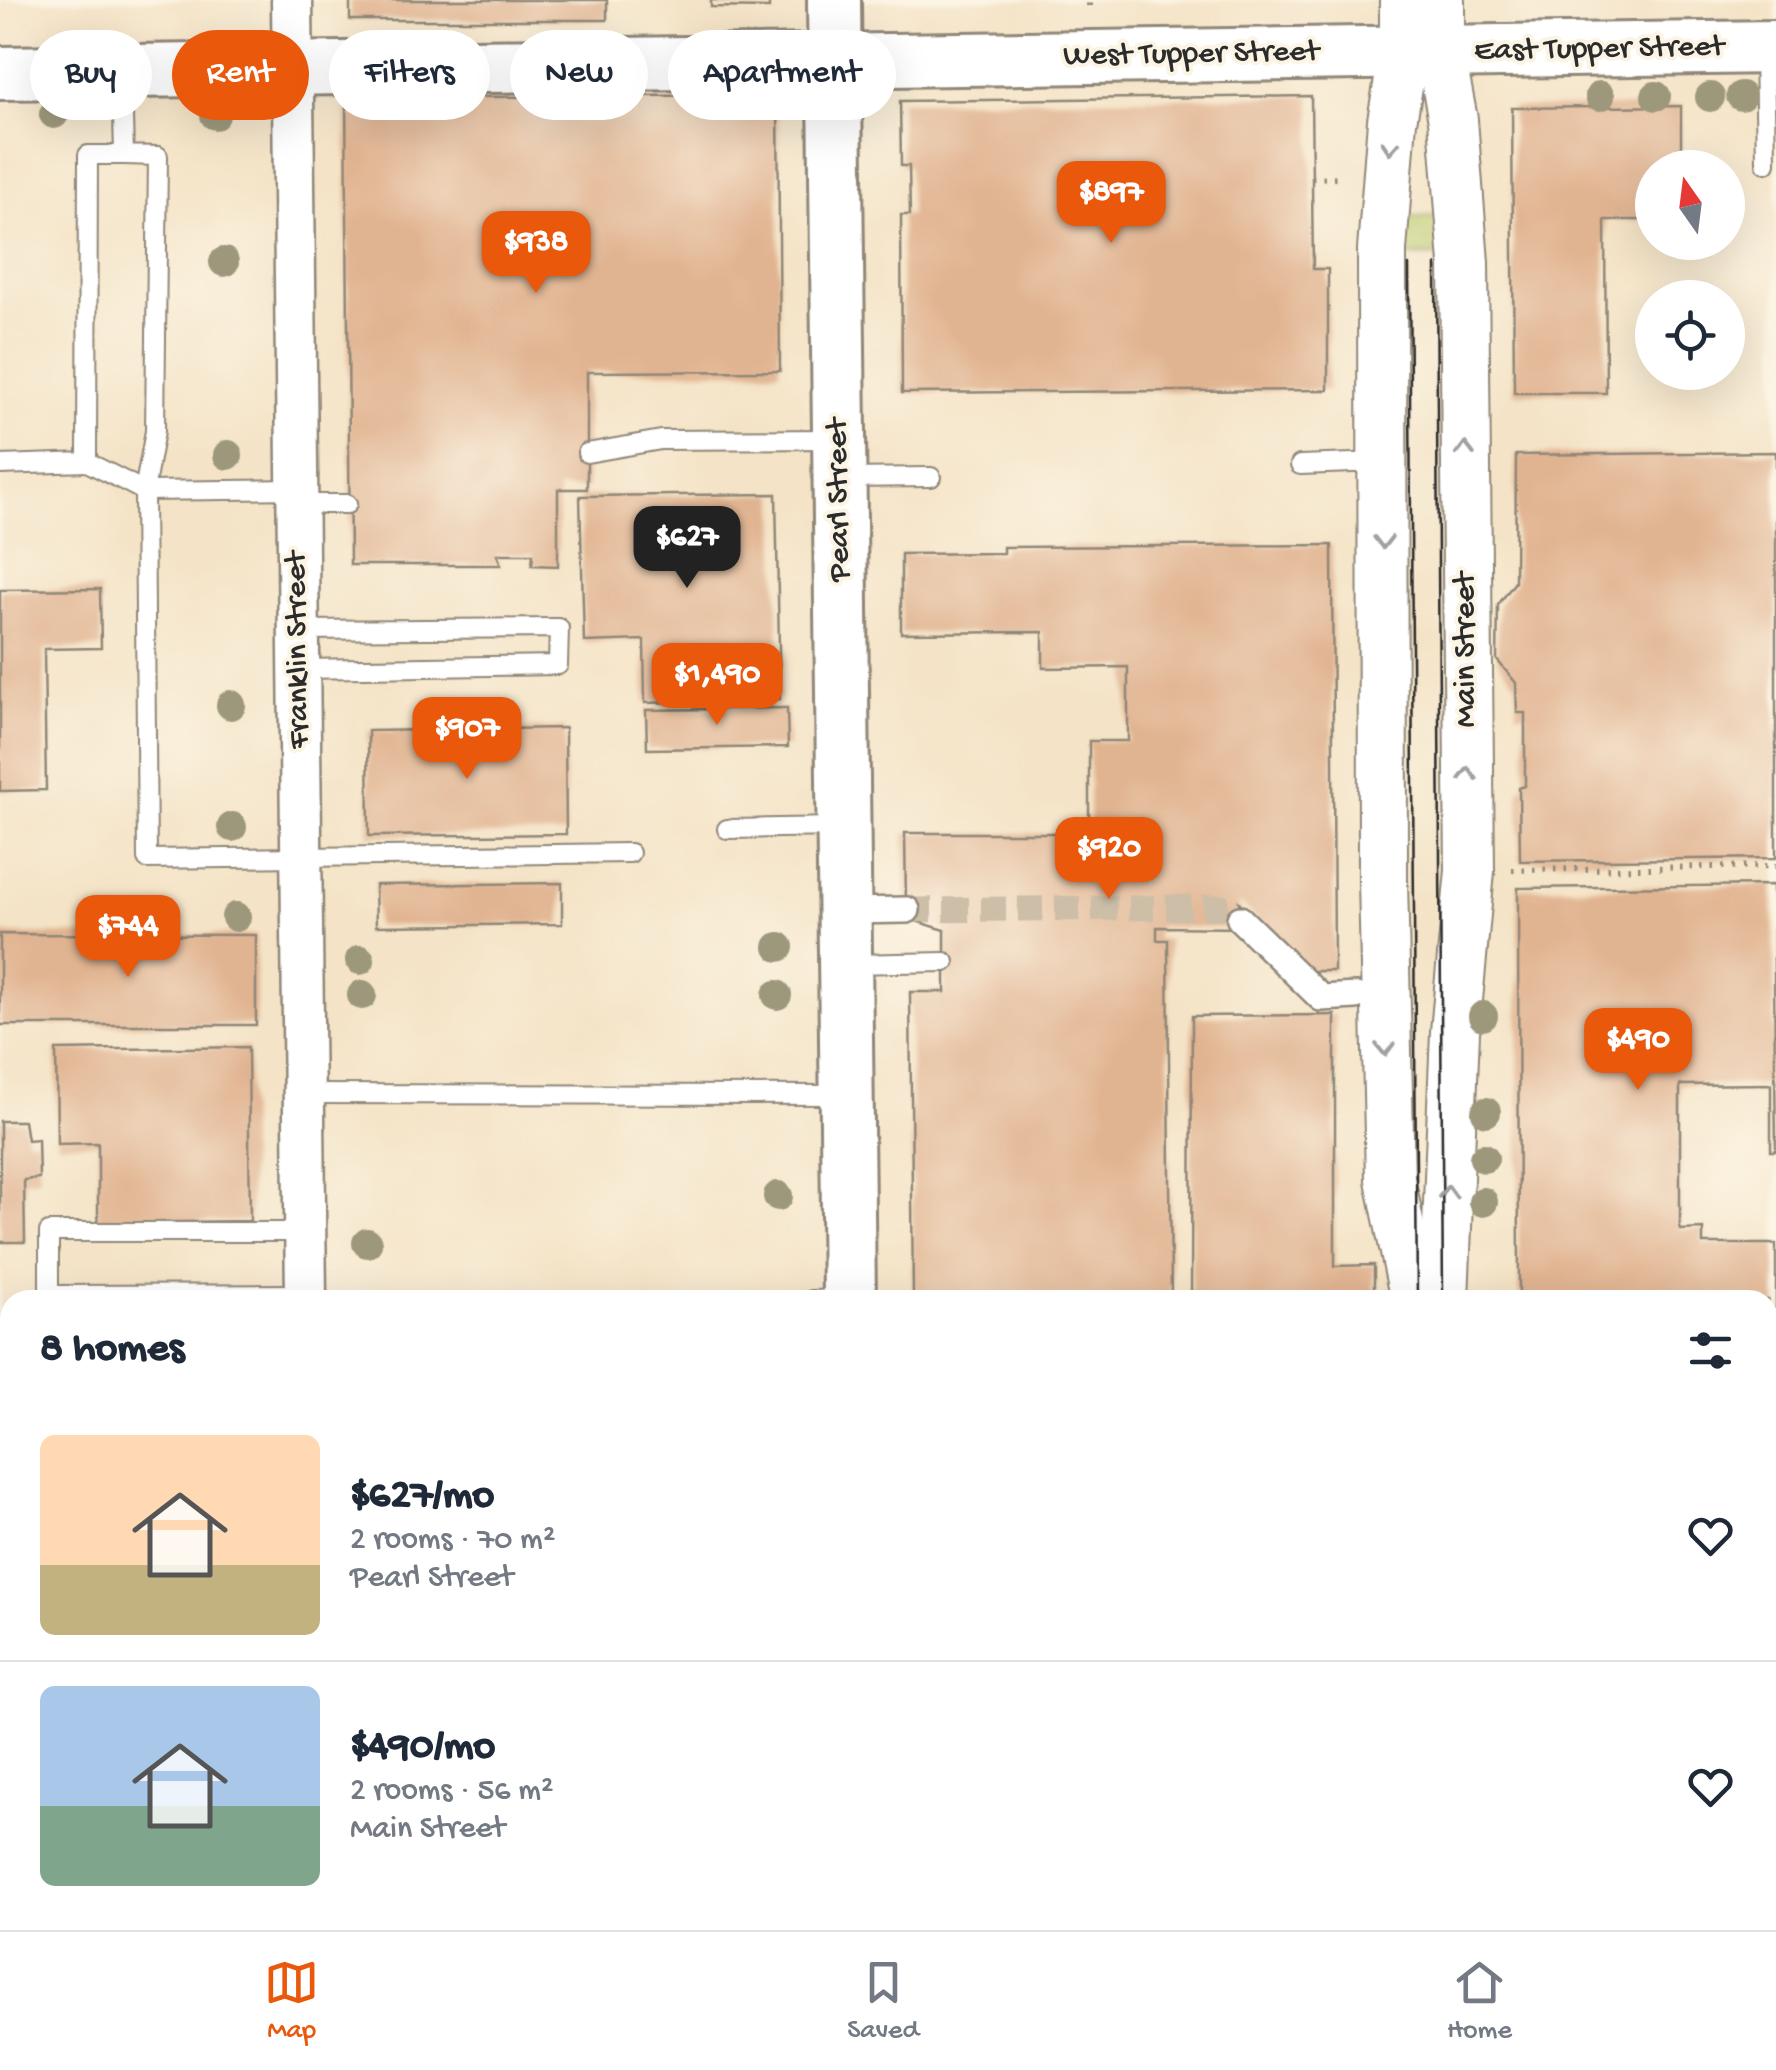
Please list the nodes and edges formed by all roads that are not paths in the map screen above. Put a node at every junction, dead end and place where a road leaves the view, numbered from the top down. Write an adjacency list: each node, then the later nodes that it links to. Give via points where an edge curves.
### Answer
1 (292, 0): 4 (street, Franklin Street)
2 (834, 0): 5 (main road, Pearl Street)
3 (1440, 0): 6 (main road, Main Street)
4 (292, 30)
5 (834, 30)
6 (1418, 39): 7 (main road, East Tupper Street); 8 (main road, West Tupper Street); 21 (main road, one-way to 21, via 1392,121 1382,250); 47 (main road, Main Street, one-way to 6, via 1470,871 1464,263 1453,120)
7 (1770, 47): 17 (lane)
8 (896, 58)
9 (668, 62): 10 (main road, West Tupper Street)
10 (309, 68)
11 (0, 73): 12 (main road, West Tupper Street)
12 (30, 73)
13 (123, 120): 16 (lane)
14 (293, 120): 26 (street, Franklin Street)
15 (835, 120): 19 (main road, Pearl Street)
16 (124, 155): 20 (lane, via 88,155); 25 (lane, via 158,156 156,431)
17 (1766, 163)
18 (588, 453): 19 (lane, via 660,440)
19 (840, 459): 24 (lane); 30 (main road, Pearl Street)
20 (87, 462): 22 (lane); 25 (lane)
21 (1382, 462): 23 (lane); 46 (main road, one-way to 46, via 1386,1135 1390,1179)
22 (0, 465)
23 (1300, 465)
24 (931, 477)
25 (144, 491): 26 (lane); 33 (lane, via 146,860)
26 (298, 496): 27 (lane); 28 (street, Franklin Street)
27 (348, 504)
28 (299, 630): 29 (street, Franklin Street); 29 (lane, via 558,628 558,664)
29 (299, 670): 33 (street, Franklin Street)
30 (844, 827): 31 (lane); 34 (main road, Pearl Street)
31 (727, 829)
32 (630, 853): 33 (lane)
33 (302, 856): 40 (street, Franklin Street)
34 (845, 910): 35 (street); 38 (main road, Pearl Street)
35 (907, 910)
36 (1240, 919): 39 (street, via 1321,998)
37 (945, 962): 38 (lane)
38 (845, 964): 41 (main road, Pearl Street)
39 (1356, 996)
40 (304, 1094): 41 (lane); 42 (street, Franklin Street)
41 (847, 1095): 45 (main road, Pearl Street)
42 (306, 1232): 43 (lane, via 48,1232); 44 (street, Franklin Street)
43 (49, 1290)
44 (306, 1290)
45 (849, 1290)
46 (1423, 1290)
47 (1426, 1290)

